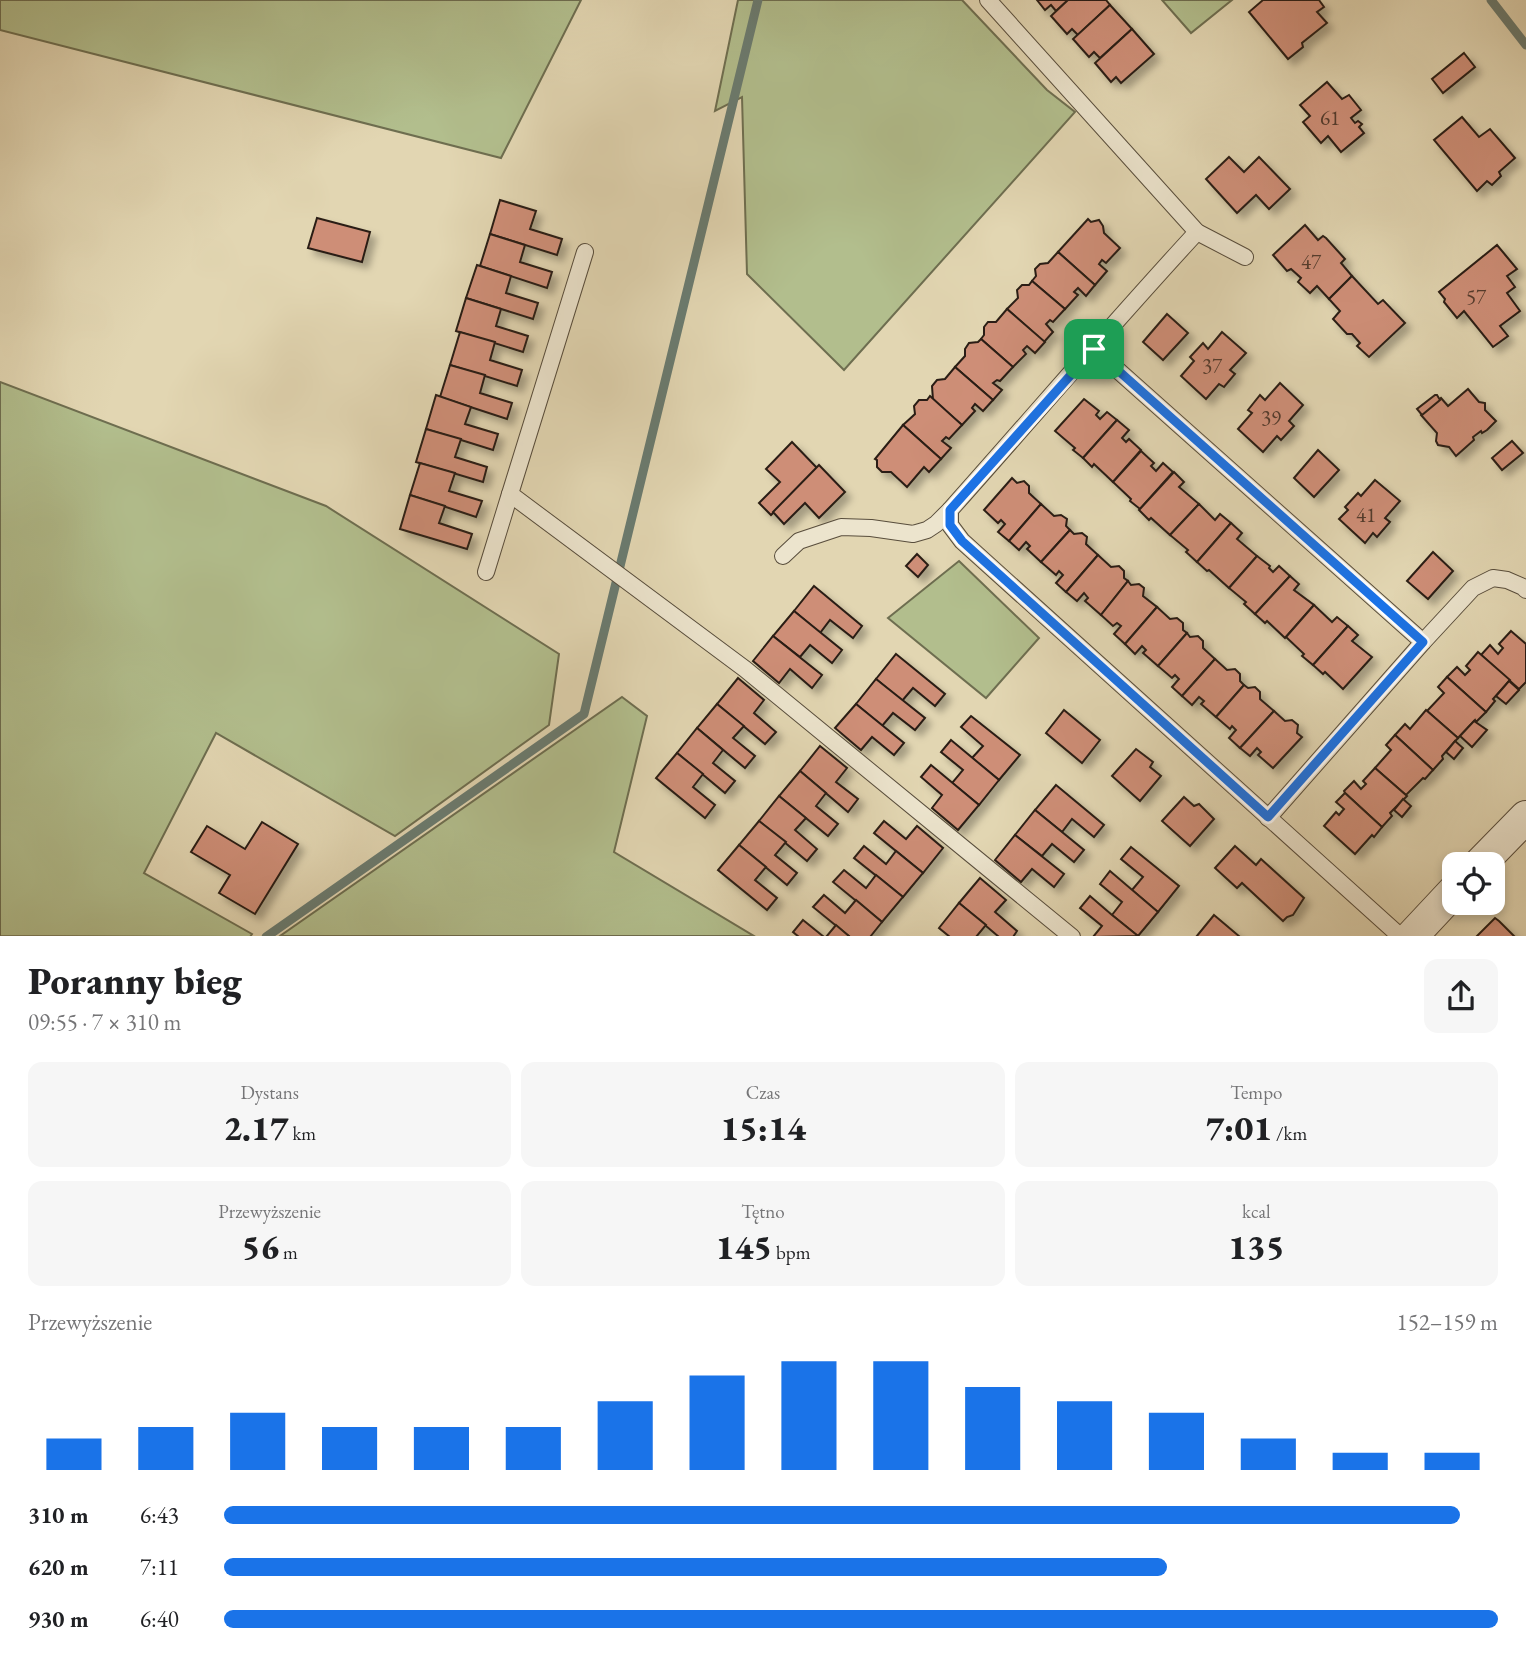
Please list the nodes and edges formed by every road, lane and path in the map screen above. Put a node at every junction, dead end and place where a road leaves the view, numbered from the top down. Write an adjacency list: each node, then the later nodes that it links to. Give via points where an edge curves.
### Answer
1 (988, 0): 2 (lane)
2 (1197, 232): 4 (lane); 5 (lane)
3 (585, 252): 6 (lane)
4 (1245, 257)
5 (1094, 349): 7 (lane); 11 (lane)
6 (510, 494): 9 (lane); 16 (lane, via 745,669)
7 (950, 510): 8 (lane, via 927,530 913,534 842,527 799,541); 12 (lane, via 950,525 962,541)
8 (783, 556)
9 (486, 572)
10 (1526, 590): 11 (lane, via 1507,580 1483,583)
11 (1423, 642): 12 (lane)
12 (1268, 817): 17 (lane)
13 (1526, 817): 14 (street)
14 (1492, 852)
15 (1442, 903): 18 (street)
16 (1072, 936)
17 (1401, 936)
18 (1410, 936)

